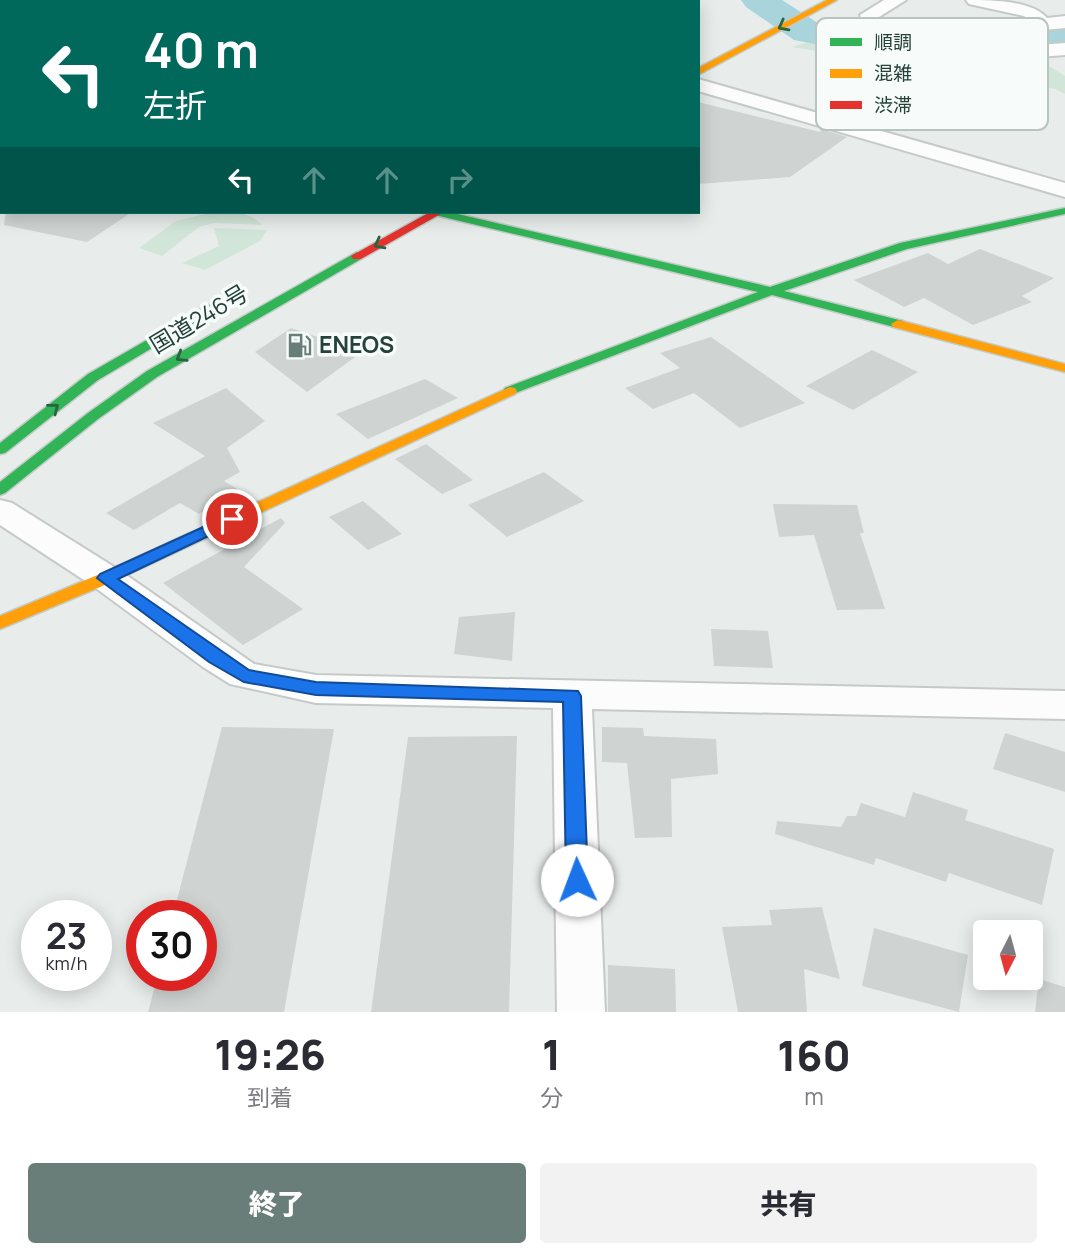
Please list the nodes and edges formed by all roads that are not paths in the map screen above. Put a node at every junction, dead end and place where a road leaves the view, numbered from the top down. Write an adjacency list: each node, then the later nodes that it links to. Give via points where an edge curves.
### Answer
1 (833, 0): 4 (main road)
2 (897, 0): 5 (street)
3 (975, 0): 6 (street, via 1030,12)
4 (805, 4): 7 (main road); 8 (main road, one-way to 8, via 753,43)
5 (870, 18)
6 (1038, 18)
7 (727, 38)
8 (700, 71)
9 (700, 86): 10 (street)
10 (816, 119)
11 (855, 130): 12 (street)
12 (1065, 190)
13 (1065, 211): 16 (main road, via 904,246)
14 (433, 214): 20 (main road, 国道246号, one-way to 20, via 251,313 151,375 83,422)
15 (445, 214): 16 (main road)
16 (771, 291): 18 (main road); 22 (main road, via 486,400)
17 (237, 293): 19 (main road, 国道246号, one-way to 17, via 93,377)
18 (1065, 368)
19 (0, 450)
20 (0, 490)
21 (0, 510): 22 (street)
22 (106, 578): 23 (main road); 24 (street, via 244,675 316,689)
23 (0, 623)
24 (572, 696): 25 (street); 26 (street)
25 (1065, 705)
26 (581, 1012)

